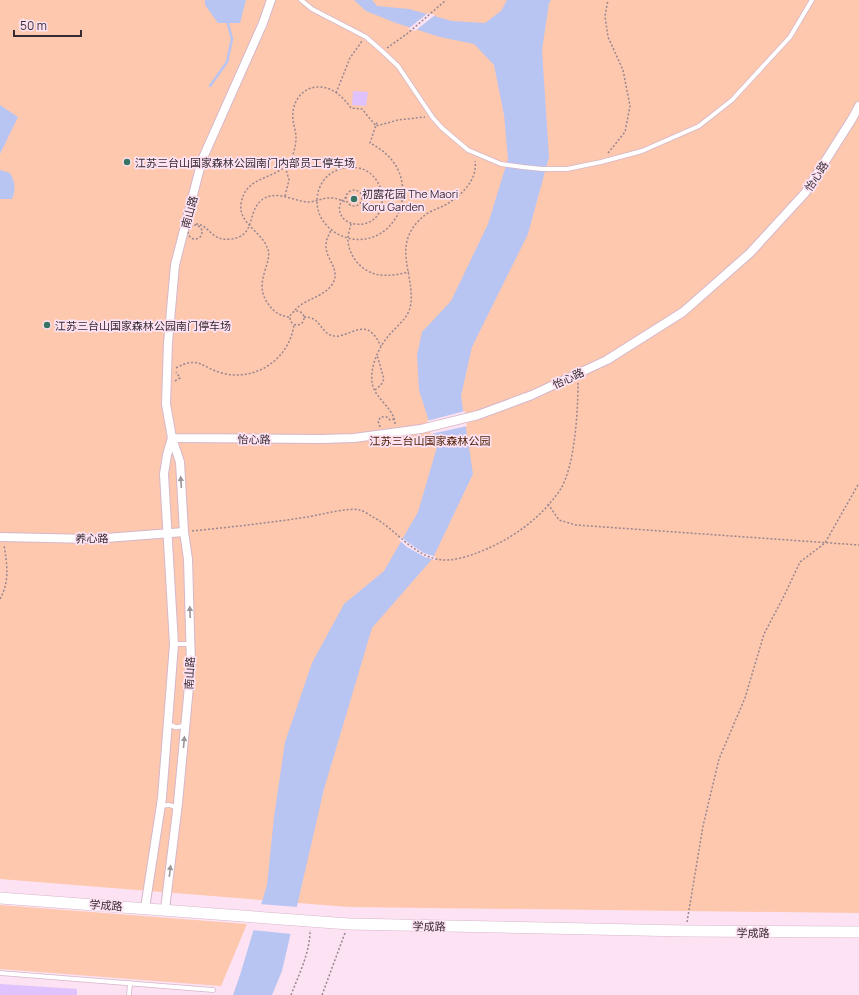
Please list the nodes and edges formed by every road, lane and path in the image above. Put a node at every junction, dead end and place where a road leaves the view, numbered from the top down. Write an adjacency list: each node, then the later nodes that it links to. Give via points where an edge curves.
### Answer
1 (270, 0): 39 (street, 南山路, via 263,23 202,160 174,265 166,398)
2 (301, 0): 6 (lane, via 312,9)
3 (446, 0): 7 (path, via 408,33)
4 (608, 0): 14 (path, via 604,16 608,37 623,70 630,106 625,132)
5 (812, 0): 14 (lane, via 790,37 732,100 699,126 642,151)
6 (366, 37): 7 (lane); 8 (path, via 350,58)
7 (382, 51): 10 (lane, via 398,66)
8 (336, 92): 12 (path, via 351,108 362,110); 15 (path, via 328,88 314,87 302,93 297,99 293,118 295,146)
9 (859, 106): 34 (street, 怡心路, via 805,193 750,253 683,312 607,360)
10 (432, 117): 12 (path); 13 (lane)
11 (377, 122): 12 (path)
12 (376, 126): 25 (path, via 370,143 384,152 396,165 402,186 401,207 392,224 384,232 368,239)
13 (473, 153): 14 (lane, via 501,164 523,167 567,169); 26 (path, via 476,172 468,186 448,204 418,221 409,234 405,252)
14 (601, 162)
15 (285, 166): 16 (path, via 289,180); 23 (path, via 252,184 243,196 241,208)
16 (285, 196): 19 (path, via 302,201); 23 (path, via 264,198 256,206)
17 (346, 197): 18 (path); 20 (path); 20 (path, via 348,192 356,190 362,198 356,206 350,206)
18 (341, 200): 19 (path, via 331,198); 20 (path); 22 (path, via 339,212 342,218)
19 (317, 201): 22 (path, via 321,184 332,172 348,167 371,174 382,189 383,203 375,218 369,222); 24 (path, via 321,215)
20 (346, 202)
21 (196, 224): 21 (path, via 191,225 187,231 194,239 199,238 202,231); 23 (path, via 202,225 214,237 225,240 241,236)
22 (351, 224): 25 (path)
23 (250, 226): 28 (path, via 268,249 262,280 264,298 276,312)
24 (331, 229): 25 (path); 27 (path, via 326,245 335,270 334,281 327,290)
25 (348, 238): 26 (path, via 353,257 364,269 379,275)
26 (409, 272): 31 (path, via 412,297 407,315)
27 (295, 310): 28 (path); 29 (path, via 302,312)
28 (289, 317): 30 (path)
29 (304, 317): 30 (path, via 301,324); 31 (path, via 312,317 326,333 336,337 359,330 369,330)
30 (294, 325): 33 (path, via 291,339 280,356 274,362 250,374 230,375 196,362 189,362)
31 (381, 346): 32 (path)
32 (377, 355): 35 (path, via 372,382); 35 (path, via 384,379)
33 (175, 369)
34 (578, 373): 39 (street, 怡心路, via 532,395 478,415 421,429 362,437 321,439); 41 (path, via 578,407 568,470 561,489)
35 (375, 390): 36 (path)
36 (394, 419): 37 (path, via 395,425); 38 (path, via 390,420 384,416 379,418)
37 (392, 429)
38 (382, 430)
39 (172, 438): 42 (street, 南山路, one-way to 39, via 180,462); 43 (street, 南山路, via 164,474)
40 (859, 483): 45 (path)
41 (548, 504): 42 (path, via 530,524 514,535 485,550 446,560 423,554 405,543 383,522 360,510); 45 (path, via 559,520 576,525)
42 (184, 532): 43 (street, 养心路); 49 (street, 南山路, one-way to 42, via 188,559)
43 (169, 533): 44 (street, 养心路, via 93,538); 48 (street, 南山路)
44 (1, 537): 47 (path, via 7,565 7,581)
45 (825, 543): 46 (path); 59 (path, via 800,562 764,634 745,698 718,759 703,826)
46 (859, 545)
47 (0, 599)
48 (174, 644): 49 (lane); 50 (street, 南山路)
49 (190, 644): 51 (street, 南山路, via 191,665)
50 (168, 723): 51 (lane, via 180,728); 52 (street, 南山路)
51 (186, 724): 53 (street, 南山路, one-way to 51)
52 (160, 807): 53 (lane, via 173,805); 55 (street, 南山路)
53 (177, 810): 56 (street, 南山路, one-way to 53)
54 (0, 898): 55 (street, 学成路)
55 (145, 908): 56 (street, 学成路)
56 (165, 910): 57 (street, 学成路)
57 (305, 920): 58 (street, 学成路); 65 (path, via 310,941)
58 (349, 924): 59 (street, 学成路); 66 (path)
59 (686, 931): 60 (street, 学成路)
60 (859, 932)
61 (0, 973): 62 (lane)
62 (130, 983): 63 (lane); 64 (lane)
63 (213, 990)
64 (129, 995)
65 (291, 995)
66 (322, 995)

